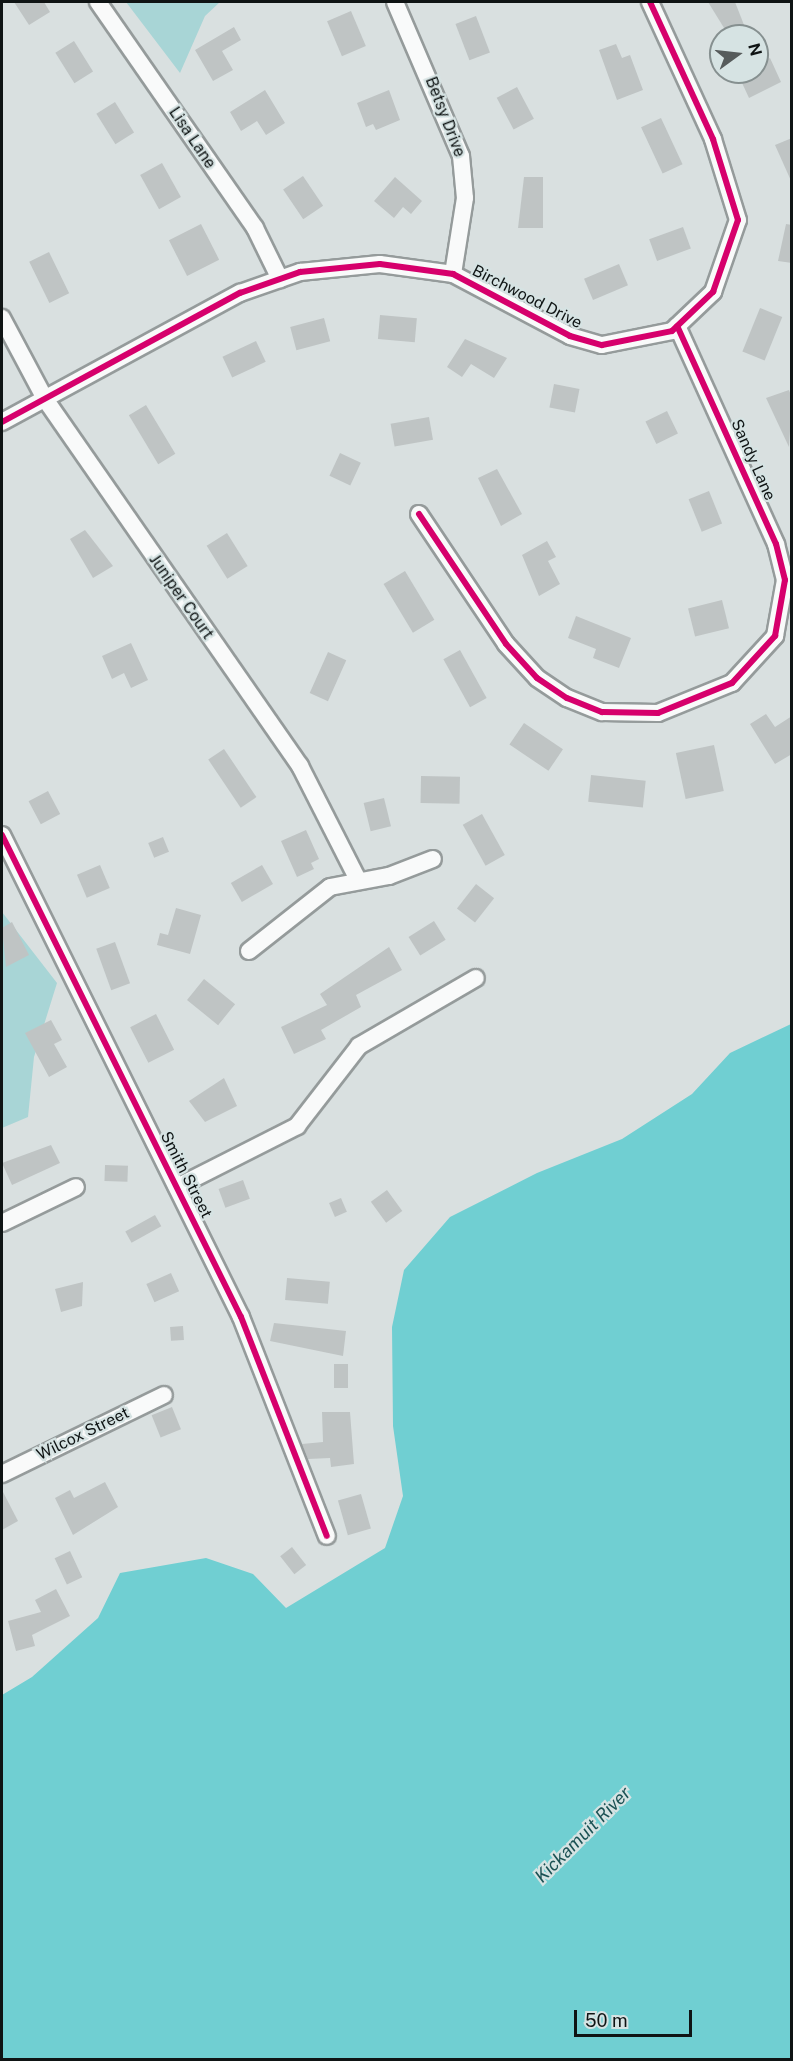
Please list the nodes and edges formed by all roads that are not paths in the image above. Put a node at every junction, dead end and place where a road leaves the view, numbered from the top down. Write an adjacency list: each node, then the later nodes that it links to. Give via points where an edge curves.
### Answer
1 (98, 2): 5 (street, Lisa Lane, via 255,228)
2 (395, 2): 4 (street, Betsy Drive, via 449,122 464,170)
3 (650, 2): 7 (street, Birchwood Drive, via 712,140 738,220 713,292)
4 (453, 274): 5 (street, Birchwood Drive, via 380,264); 7 (street, Birchwood Drive, via 570,336 602,345 644,340)
5 (280, 279): 8 (street, Birchwood Drive, via 240,293)
6 (2, 318): 8 (street, Juniper Court)
7 (677, 326): 10 (street, Sandy Lane, via 776,544 785,580 775,636 732,683 658,712 602,712 567,698 537,678 506,644)
8 (45, 399): 9 (street, Birchwood Drive); 13 (street, Juniper Court, via 300,766)
9 (2, 422)
10 (419, 514)
11 (2, 835): 17 (street, Smith Street)
12 (433, 859): 13 (street, via 389,876)
13 (357, 878): 14 (street, via 330,887)
14 (249, 951)
15 (476, 978): 17 (street, via 360,1046 297,1126)
16 (76, 1187): 18 (street)
17 (177, 1187): 21 (street, Smith Street, via 260,1357 310,1504)
18 (2, 1223)
19 (164, 1395): 20 (street, Wilcox Street)
20 (2, 1474)
21 (327, 1536)

